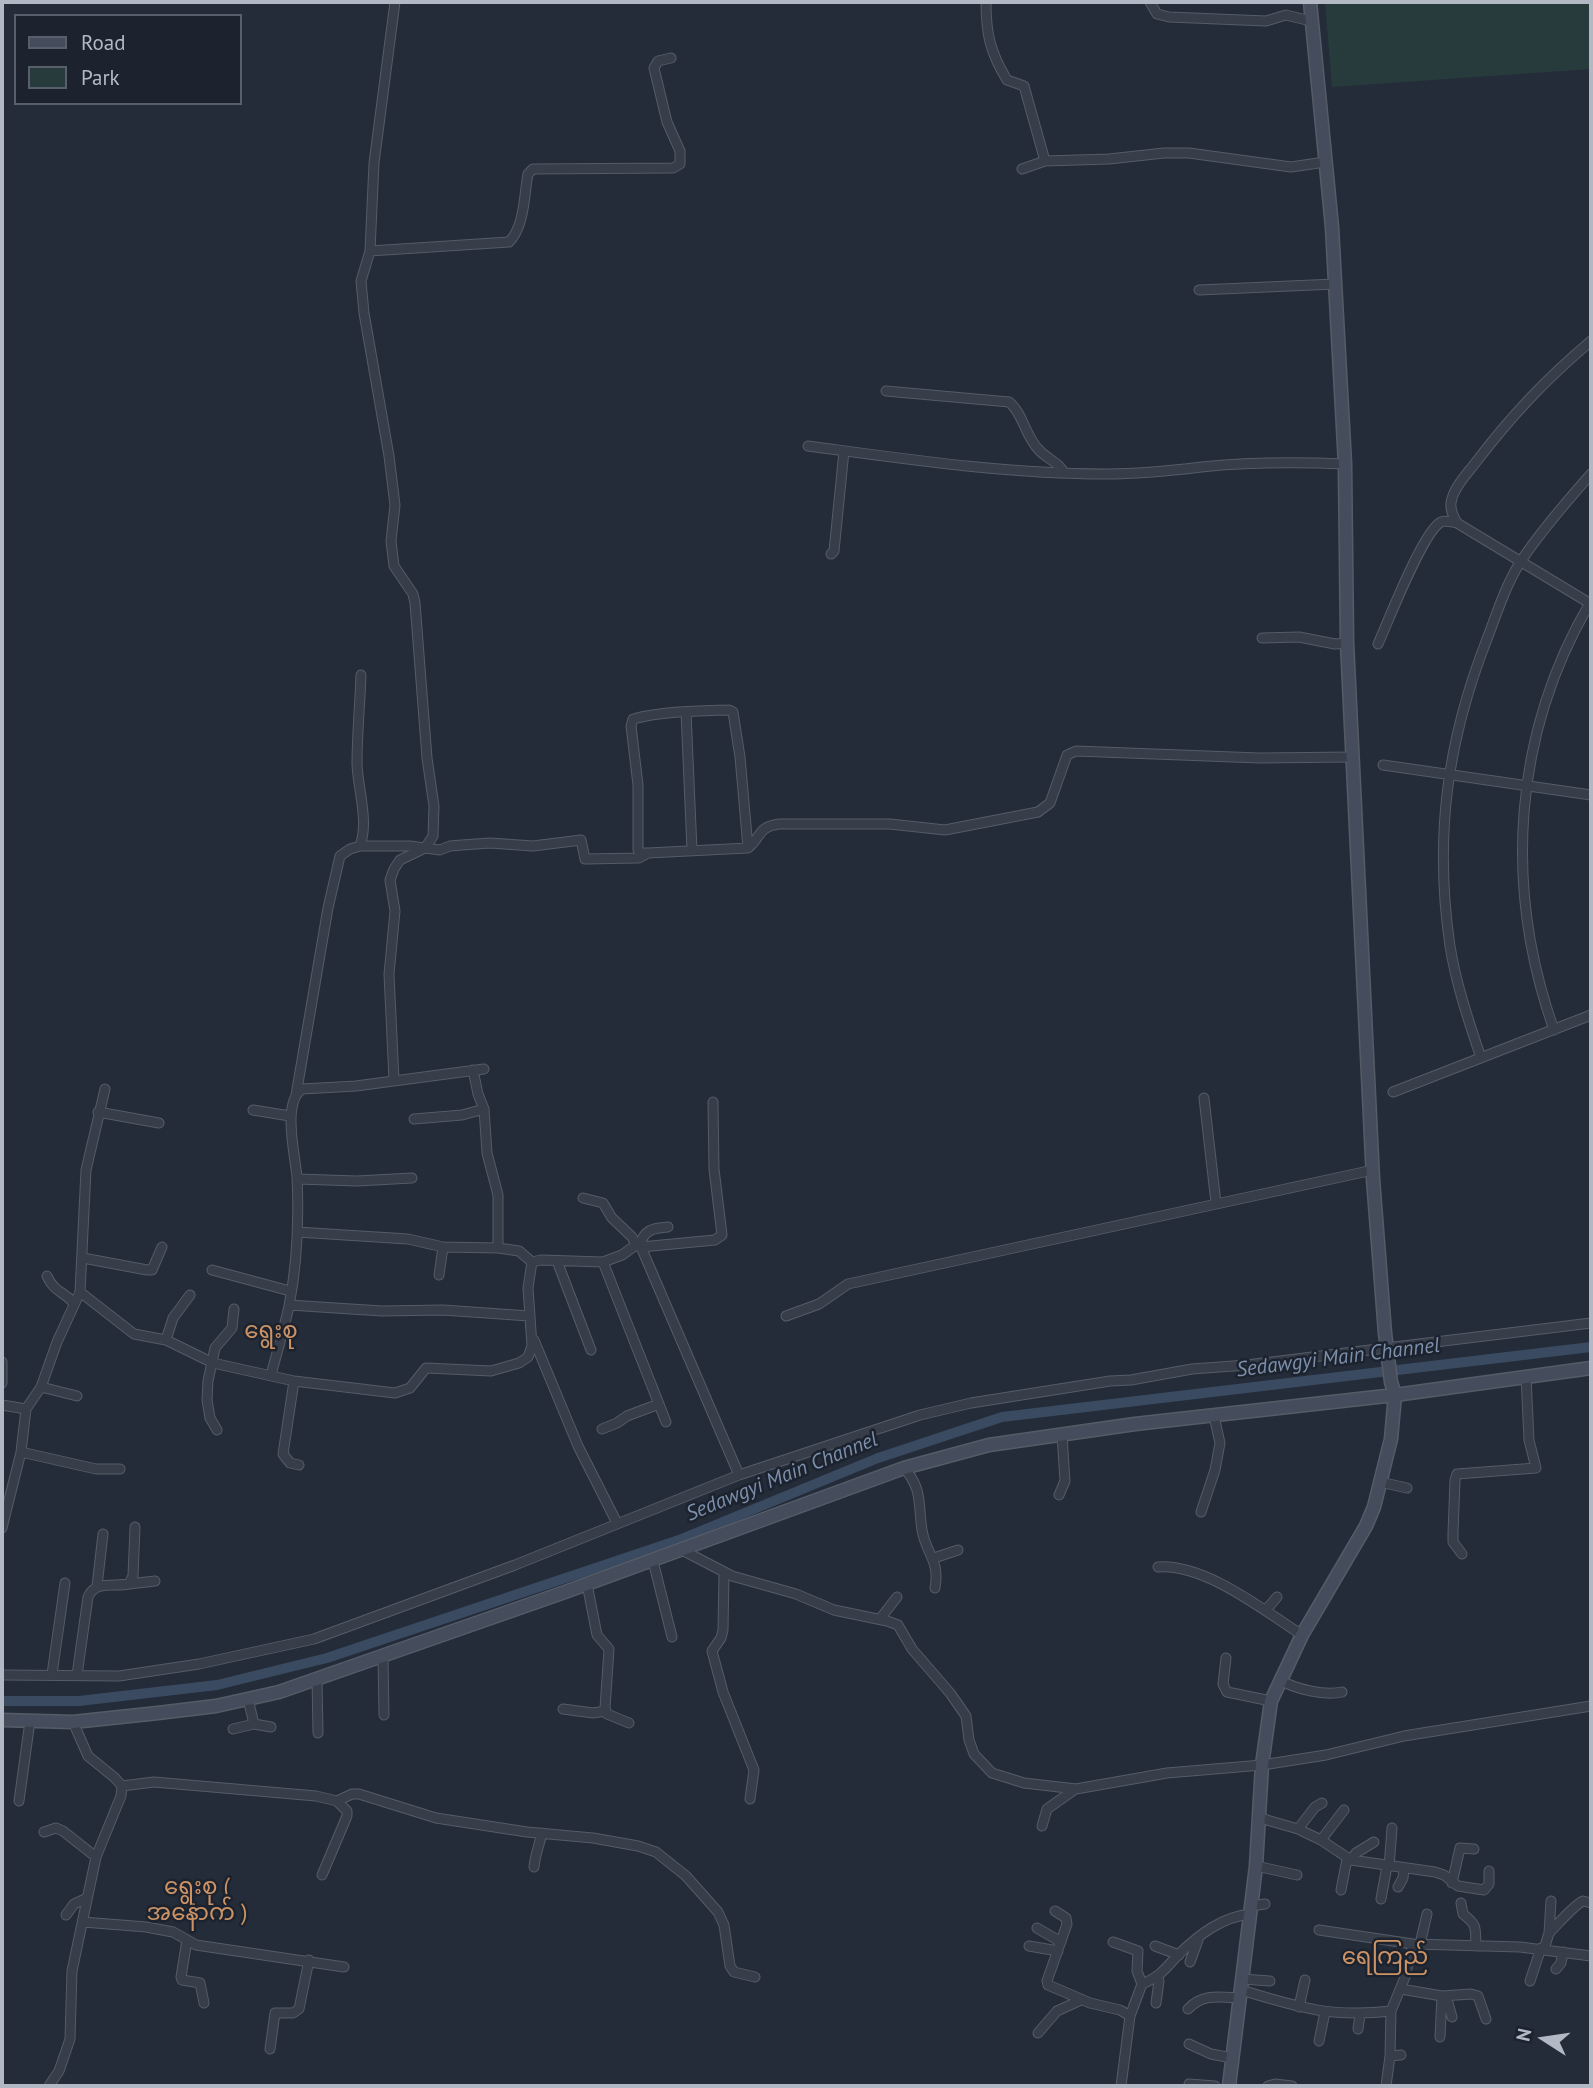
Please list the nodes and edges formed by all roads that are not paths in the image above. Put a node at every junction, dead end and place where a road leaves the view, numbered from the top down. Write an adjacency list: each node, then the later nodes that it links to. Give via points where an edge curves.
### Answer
1 (395, 2): 10 (street, via 374,163)
2 (986, 2): 7 (street, via 992,54 1007,80 1024,86)
3 (1150, 2): 5 (street, via 1157,13 1169,17 1266,21 1286,15)
4 (1310, 2): 5 (street)
5 (1311, 21): 8 (street)
6 (671, 58): 10 (street, via 658,61 654,68 680,164 673,168 533,169 528,174 519,225 509,242)
7 (1045, 161): 8 (street, via 1189,153 1291,167); 9 (street)
8 (1325, 162): 11 (street)
9 (1022, 169)
10 (370, 251): 33 (street, via 361,281 395,505 394,566 413,594 418,634 433,806 433,836)
11 (1335, 284): 12 (street); 17 (street)
12 (1199, 290)
13 (1591, 341): 20 (street, via 1526,400 1470,470 1451,502)
14 (886, 391): 18 (street, via 1009,402 1033,443)
15 (808, 446): 16 (street)
16 (844, 451): 18 (street); 21 (street)
17 (1345, 464): 18 (street); 25 (street)
18 (1064, 473)
19 (1591, 474): 22 (street)
20 (1457, 523): 22 (street); 26 (street, via 1446,521 1432,529)
21 (831, 554)
22 (1521, 562): 23 (street); 39 (street, via 1473,673 1457,725 1445,791 1444,892 1450,948)
23 (1591, 602): 38 (street, via 1561,660 1544,708 1526,786 1525,919)
24 (1262, 638): 25 (street)
25 (1347, 643): 29 (street)
26 (1378, 644)
27 (361, 675): 32 (street)
28 (687, 712): 34 (street, via 733,712); 35 (street); 36 (street, via 655,713 632,722 638,850)
29 (1352, 757): 34 (street, via 1076,751 1067,755 1050,803 1038,812 945,831 890,824 779,824 765,827); 54 (street)
30 (1383, 765): 31 (street)
31 (1591, 795)
32 (360, 846): 33 (street); 45 (street, via 340,856)
33 (425, 848): 36 (street, via 491,843 533,846 581,840 585,859 639,858); 42 (street, via 400,860 390,880 395,911 389,974)
34 (748, 848): 35 (street)
35 (692, 849): 36 (street)
36 (648, 853)
37 (1591, 1016): 38 (street)
38 (1554, 1030): 39 (street)
39 (1481, 1058): 44 (street)
40 (484, 1069): 41 (street)
41 (473, 1070): 42 (street); 48 (street)
42 (394, 1080): 45 (street, via 302,1089)
43 (105, 1089): 50 (street)
44 (1393, 1092)
45 (296, 1095): 51 (street)
46 (1204, 1098): 58 (street)
47 (713, 1102): 61 (street, via 714,1169 722,1234 715,1240)
48 (484, 1109): 52 (street); 64 (street, via 487,1153 498,1195)
49 (253, 1110): 51 (street)
50 (98, 1112): 53 (street); 65 (street, via 86,1170)
51 (290, 1116): 56 (street)
52 (414, 1119)
53 (159, 1123)
54 (1373, 1170): 58 (street); 84 (street)
55 (412, 1178): 56 (street)
56 (297, 1179): 60 (street)
57 (583, 1198): 61 (street, via 603,1203)
58 (1216, 1203): 79 (street, via 848,1284 819,1304)
59 (668, 1227): 61 (street, via 647,1231)
60 (297, 1232): 63 (street, via 408,1239); 72 (street)
61 (639, 1246): 68 (street); 107 (street)
62 (162, 1247): 65 (street, via 152,1270)
63 (443, 1247): 64 (street); 70 (street)
64 (498, 1248): 67 (street, via 519,1251)
65 (83, 1258): 73 (street)
66 (557, 1261): 67 (street); 68 (street); 83 (street)
67 (532, 1262): 78 (street)
68 (603, 1262): 95 (street)
69 (212, 1270): 72 (street)
70 (439, 1275)
71 (47, 1276): 75 (street, via 51,1286)
72 (290, 1291): 76 (street)
73 (80, 1292): 75 (street); 82 (street, via 134,1334)
74 (190, 1295): 82 (street, via 173,1318)
75 (74, 1303): 92 (street)
76 (289, 1305): 78 (street); 88 (street)
77 (234, 1309): 86 (street, via 232,1328 215,1348)
78 (529, 1316): 81 (street)
79 (786, 1316)
80 (1591, 1323): 84 (street)
81 (533, 1336): 90 (street, via 531,1352 519,1363 491,1371 425,1368 410,1388 395,1393); 113 (street, via 578,1446)
82 (166, 1340): 86 (street)
83 (591, 1350)
84 (1388, 1351): 93 (street); 107 (street, via 1192,1369 971,1403 919,1415)
85 (2, 1362): 91 (street)
86 (213, 1363): 88 (street); 101 (street, via 206,1399)
87 (1591, 1367): 89 (street)
88 (271, 1375): 90 (street)
89 (1526, 1376): 93 (street); 119 (street, via 1529,1440 1536,1468 1457,1474 1453,1542)
90 (294, 1381): 104 (street, via 283,1454 290,1464)
91 (2, 1383)
92 (41, 1387): 94 (street); 97 (street)
93 (1393, 1388): 98 (street); 108 (street, via 1391,1439)
94 (77, 1396)
95 (659, 1404): 99 (street); 100 (street)
96 (2, 1405): 97 (street)
97 (26, 1409): 103 (street)
98 (1214, 1416): 102 (street); 112 (street, via 1220,1443)
99 (666, 1422)
100 (603, 1429)
101 (217, 1430)
102 (1062, 1435): 105 (street, via 989,1445); 110 (street, via 1065,1481)
103 (22, 1452): 106 (street, via 96,1469); 111 (street)
104 (299, 1465)
105 (904, 1468): 118 (street); 120 (street, via 920,1498 922,1529)
106 (120, 1469)
107 (738, 1475): 113 (street)
108 (1380, 1482): 109 (street); 134 (street, via 1366,1526)
109 (1407, 1488)
110 (1059, 1495)
111 (5, 1502): 115 (street)
112 (1201, 1512)
113 (617, 1523): 140 (street, via 314,1639 142,1673)
114 (135, 1527): 126 (street)
115 (2, 1528)
116 (103, 1534): 128 (street)
117 (958, 1549): 120 (street)
118 (682, 1550): 121 (street); 123 (street)
119 (1462, 1554)
120 (934, 1558): 129 (street)
121 (653, 1561): 127 (street); 135 (street)
122 (1158, 1567): 132 (street, via 1170,1566 1211,1579)
123 (724, 1573): 133 (street, via 834,1610); 161 (street, via 723,1630 712,1651 754,1770)
124 (155, 1581): 126 (street)
125 (65, 1583): 138 (street)
126 (129, 1584): 128 (street)
127 (587, 1584): 136 (street); 148 (street, via 597,1635 610,1649)
128 (97, 1586): 140 (street, via 88,1597)
129 (936, 1588)
130 (897, 1597): 133 (street)
131 (1277, 1597): 132 (street)
132 (1266, 1610): 134 (street)
133 (880, 1619): 160 (street, via 898,1625 958,1704 966,1716 974,1754 992,1773 1024,1783)
134 (1303, 1635): 142 (street)
135 (672, 1637)
136 (383, 1657): 141 (street); 149 (street)
137 (1226, 1658): 145 (street, via 1223,1684 1227,1692)
138 (52, 1674): 139 (street); 140 (street)
139 (2, 1675)
140 (77, 1675)
141 (317, 1679): 144 (street); 157 (street)
142 (1280, 1680): 143 (street); 145 (street)
143 (1342, 1692)
144 (248, 1699): 152 (street); 154 (street)
145 (1271, 1701): 158 (street)
146 (1591, 1706): 158 (street)
147 (563, 1709): 148 (street)
148 (606, 1711): 153 (street)
149 (384, 1715)
150 (2, 1720): 151 (street)
151 (30, 1721): 152 (street); 162 (street)
152 (73, 1722): 159 (street, via 88,1756)
153 (628, 1723)
154 (254, 1724): 155 (street); 156 (street)
155 (271, 1727)
156 (233, 1729)
157 (318, 1733)
158 (1262, 1765): 160 (street, via 1167,1773); 166 (street)
159 (122, 1786): 163 (street, via 154,1782); 175 (street)
160 (1076, 1789): 167 (street, via 1047,1809)
161 (750, 1798)
162 (19, 1801)
163 (337, 1801): 171 (street, via 359,1794 436,1818); 182 (street, via 347,1816)
164 (1322, 1803): 169 (street)
165 (1344, 1810): 172 (street)
166 (1260, 1818): 169 (street); 177 (street)
167 (1042, 1826)
168 (1392, 1828): 179 (street)
169 (1298, 1829): 172 (street)
170 (44, 1832): 175 (street, via 63,1831)
171 (542, 1833): 178 (street); 217 (street, via 620,1842 664,1857 721,1916 734,1972)
172 (1321, 1840): 176 (street)
173 (1374, 1842): 176 (street)
174 (1474, 1849): 184 (street, via 1460,1848)
175 (96, 1857): 187 (street)
176 (1349, 1859): 179 (street); 186 (street)
177 (1255, 1866): 183 (street); 193 (street)
178 (534, 1867)
179 (1388, 1867): 180 (street); 188 (street)
180 (1404, 1869): 184 (street, via 1436,1872); 185 (street)
181 (1489, 1871): 184 (street, via 1484,1890)
182 (323, 1875)
183 (1297, 1875)
184 (1452, 1883)
185 (1398, 1887)
186 (1341, 1890)
187 (87, 1898): 196 (street, via 74,1904); 197 (street)
188 (1381, 1899)
189 (1552, 1901): 200 (street)
190 (1461, 1903): 207 (street, via 1463,1913 1476,1926)
191 (1591, 1903): 200 (street, via 1579,1902)
192 (1265, 1904): 193 (street)
193 (1251, 1910): 201 (street, via 1219,1922); 223 (street)
194 (1055, 1911): 208 (street, via 1067,1924)
195 (1427, 1914): 204 (street)
196 (66, 1915)
197 (83, 1922): 202 (street, via 146,1927); 247 (street, via 72,1971 70,2039)
198 (1037, 1928): 208 (street)
199 (1319, 1930): 204 (street)
200 (1549, 1933): 209 (street)
201 (1198, 1938): 211 (street); 214 (street)
202 (187, 1940): 213 (street); 227 (street, via 181,1977 200,1983)
203 (1112, 1942): 222 (street, via 1138,1951)
204 (1416, 1944): 207 (street); 224 (street)
205 (1028, 1946): 208 (street)
206 (1155, 1946): 211 (street)
207 (1476, 1946): 209 (street)
208 (1059, 1947): 226 (street, via 1048,1985)
209 (1542, 1949): 210 (street); 221 (street)
210 (1563, 1952): 212 (street); 216 (street)
211 (1179, 1955): 218 (street)
212 (1591, 1956)
213 (309, 1960): 215 (street); 242 (street, via 299,2009 275,2013)
214 (1190, 1962)
215 (344, 1967)
216 (1556, 1969)
217 (755, 1977)
218 (1157, 1978): 222 (street); 228 (street)
219 (1305, 1980): 229 (street)
220 (1270, 1981): 223 (street)
221 (1530, 1981)
222 (1142, 1984): 234 (street)
223 (1241, 1989): 229 (street); 230 (street, via 1200,1999); 245 (street)
224 (1401, 1989): 225 (street); 231 (street)
225 (1442, 1999): 235 (street, via 1451,2007); 236 (street, via 1478,1996); 239 (street)
226 (1081, 2000): 234 (street); 238 (street, via 1057,2011)
227 (204, 2003)
228 (1156, 2003)
229 (1299, 2007): 232 (street)
230 (1188, 2009)
231 (1391, 2011): 233 (street); 244 (street)
232 (1325, 2012): 233 (street); 240 (street)
233 (1360, 2015): 237 (street)
234 (1130, 2016): 248 (street)
235 (1452, 2017)
236 (1486, 2019)
237 (1358, 2029)
238 (1038, 2033)
239 (1440, 2037)
240 (1319, 2041)
241 (1189, 2044): 245 (street)
242 (270, 2049)
243 (1401, 2055): 244 (street)
244 (1390, 2056): 253 (street)
245 (1232, 2058): 250 (street)
246 (1189, 2084): 249 (street)
247 (49, 2086)
248 (1121, 2086)
249 (1215, 2086)
250 (1229, 2086)
251 (1268, 2086): 252 (street)
252 (1292, 2086)
253 (1387, 2086)

